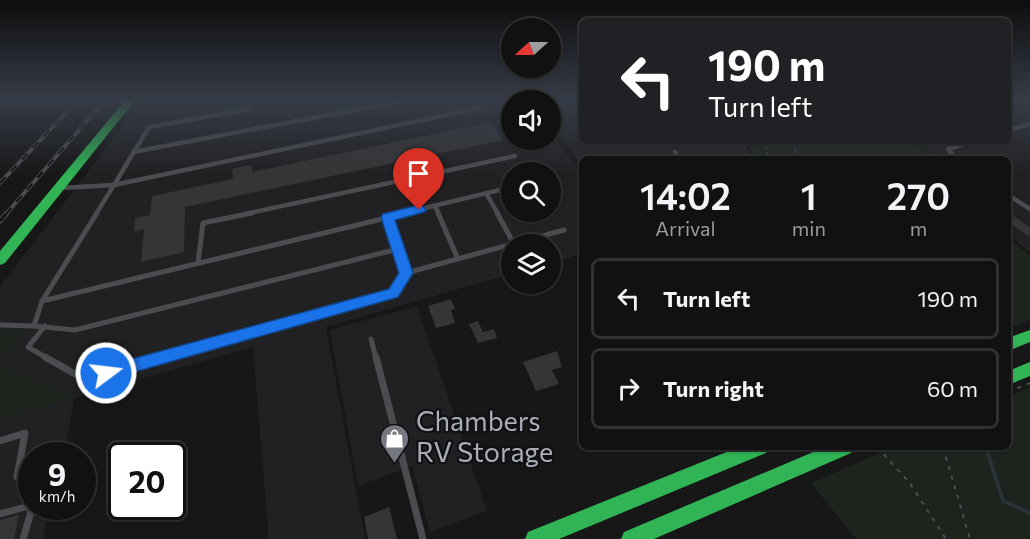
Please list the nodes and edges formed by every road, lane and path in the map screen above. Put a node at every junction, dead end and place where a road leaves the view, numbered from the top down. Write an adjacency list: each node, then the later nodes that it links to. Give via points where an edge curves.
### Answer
1 (111, 124): 16 (main road)
2 (165, 124): 10 (lane, via 149,127)
3 (280, 124): 10 (lane)
4 (403, 124): 15 (lane)
5 (1011, 124): 7 (lane)
6 (1030, 124): 7 (lane)
7 (1017, 127): 8 (lane)
8 (1011, 129)
9 (963, 144): 14 (lane, via 948,149)
10 (133, 152): 15 (lane)
11 (675, 152): 13 (lane)
12 (515, 156): 30 (lane, via 203,223)
13 (677, 156)
14 (954, 156)
15 (114, 185): 16 (lane); 32 (lane)
16 (59, 188): 29 (main road)
17 (501, 190): 18 (lane)
18 (486, 193): 20 (lane); 24 (lane)
19 (1011, 197): 21 (lane)
20 (435, 206): 22 (lane); 28 (lane)
21 (1030, 209)
22 (387, 217): 27 (lane); 30 (lane)
23 (564, 230): 25 (lane)
24 (509, 234)
25 (550, 234)
26 (501, 247): 28 (lane)
27 (398, 249): 31 (lane); 35 (lane, via 75,330)
28 (458, 259): 31 (lane)
29 (0, 260)
30 (198, 263): 32 (lane)
31 (406, 273): 35 (lane, via 393,293 84,379 28,347)
32 (42, 301): 34 (lane)
33 (0, 325): 34 (lane)
34 (34, 326): 35 (lane)
35 (45, 326)
36 (1030, 336): 38 (main road)
37 (371, 339): 50 (lane)
38 (1011, 344)
39 (1030, 369): 41 (main road)
40 (1030, 383): 41 (path)
41 (1011, 384)
42 (0, 441): 47 (lane, via 25,433)
43 (752, 450): 51 (main road)
44 (880, 450): 53 (path, via 909,482)
45 (944, 450): 54 (path)
46 (818, 452): 52 (main road)
47 (17, 477)
48 (0, 514): 49 (lane, via 29,506 31,512)
49 (23, 539)
50 (423, 539)
51 (535, 539)
52 (631, 539)
53 (946, 539)
54 (970, 539)

